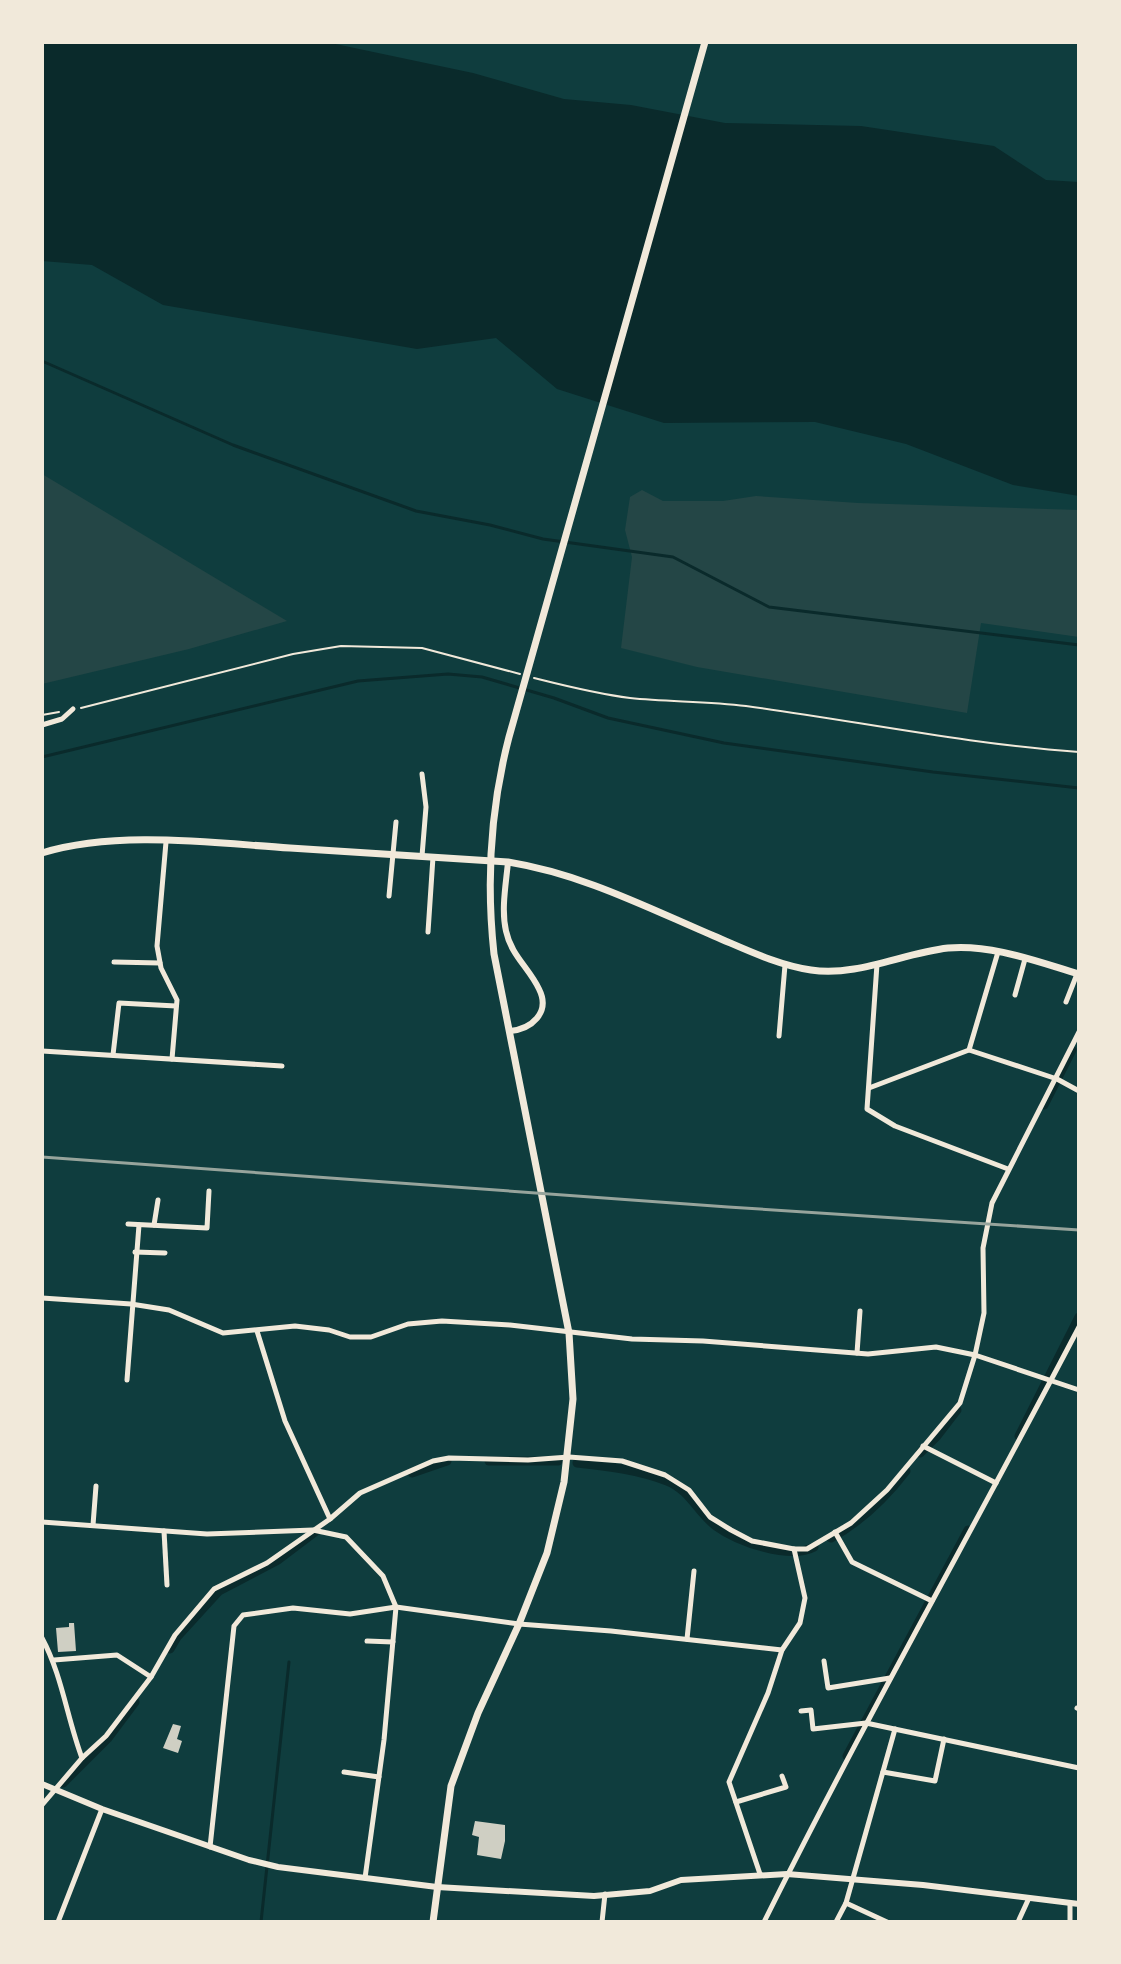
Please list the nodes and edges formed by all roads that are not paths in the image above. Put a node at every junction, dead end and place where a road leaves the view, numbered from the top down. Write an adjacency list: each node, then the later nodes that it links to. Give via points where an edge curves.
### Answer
1 (705, 42): 24 (main road, via 494,803 489,910)
2 (73, 709): 3 (street)
3 (42, 725)
4 (422, 774): 9 (street)
5 (396, 822): 8 (street)
6 (166, 842): 7 (main road, via 96,841); 8 (main road); 17 (street)
7 (42, 853)
8 (392, 854): 9 (main road); 12 (street)
9 (422, 856): 10 (main road)
10 (433, 857): 11 (main road); 13 (street)
11 (508, 862): 19 (main road, via 606,888); 24 (street, via 505,928 510,946 538,987 542,1007 533,1025)
12 (389, 896)
13 (428, 932)
14 (998, 952): 15 (main road); 18 (main road, via 951,948); 27 (street)
15 (1025, 959): 20 (main road); 21 (street)
16 (114, 962): 17 (street)
17 (160, 963): 23 (street)
18 (877, 964): 19 (main road, via 814,971); 33 (street)
19 (785, 965): 26 (street)
20 (1078, 974): 22 (street)
21 (1015, 995)
22 (1066, 1002)
23 (176, 1006): 29 (street, via 119,1003); 30 (street)
24 (510, 1031): 48 (main road)
25 (1079, 1032): 32 (street)
26 (779, 1036)
27 (969, 1050): 32 (street); 33 (street)
28 (42, 1051): 29 (street)
29 (113, 1055): 30 (street)
30 (172, 1059): 31 (street)
31 (282, 1066)
32 (1057, 1079): 34 (street); 35 (street)
33 (869, 1088): 35 (street, via 867,1109 895,1126)
34 (1079, 1091)
35 (1008, 1169): 50 (street, via 986,1223 984,1313)
36 (209, 1191): 40 (street, via 207,1228)
37 (158, 1200): 40 (street)
38 (128, 1224): 39 (street)
39 (139, 1225): 40 (street); 41 (street)
40 (154, 1225)
41 (135, 1252): 42 (street); 44 (street)
42 (165, 1253)
43 (42, 1298): 44 (street)
44 (131, 1304): 47 (street, via 169,1310 223,1333); 51 (street)
45 (860, 1311): 49 (street)
46 (1079, 1327): 52 (street)
47 (257, 1331): 48 (street, via 295,1326 371,1337 408,1324 442,1321); 58 (street, via 285,1421)
48 (569, 1333): 49 (street); 55 (main road)
49 (857, 1353): 50 (street, via 936,1347)
50 (975, 1355): 52 (street); 54 (street, via 960,1403)
51 (127, 1380)
52 (1050, 1381): 53 (street); 56 (street)
53 (1079, 1390)
54 (923, 1446): 56 (street); 63 (street, via 887,1490)
55 (569, 1457): 58 (street, via 433,1461 360,1493); 64 (street, via 622,1461 665,1475 731,1530 752,1541); 69 (main road, via 547,1553)
56 (996, 1483): 67 (street)
57 (96, 1486): 60 (street)
58 (330, 1519): 61 (street)
59 (42, 1522): 60 (street)
60 (93, 1525): 62 (street)
61 (313, 1530): 62 (street); 68 (street, via 346,1537 383,1576); 77 (street, via 267,1563 214,1589 175,1635)
62 (164, 1531): 66 (street)
63 (835, 1532): 64 (street, via 807,1549); 67 (street, via 852,1562)
64 (794, 1549): 74 (street, via 805,1598 800,1623)
65 (694, 1571): 71 (street)
66 (167, 1585)
67 (932, 1601): 78 (street)
68 (396, 1607): 69 (street); 73 (street); 94 (street, via 350,1614 293,1608 243,1615 234,1626)
69 (519, 1624): 71 (street); 99 (main road, via 451,1786)
70 (42, 1638): 75 (street)
71 (687, 1639): 74 (street)
72 (367, 1641): 73 (street)
73 (393, 1642): 88 (street)
74 (782, 1650): 91 (street, via 729,1782)
75 (54, 1660): 77 (street, via 117,1655); 83 (street)
76 (824, 1661): 78 (street, via 828,1688)
77 (151, 1677): 83 (street, via 106,1736)
78 (890, 1678): 80 (street)
79 (801, 1711): 80 (street, via 811,1710 813,1729)
80 (866, 1723): 81 (street); 96 (street)
81 (895, 1729): 82 (street); 86 (street)
82 (944, 1739): 84 (street); 86 (street, via 935,1781)
83 (82, 1758): 90 (street)
84 (1079, 1768)
85 (344, 1772): 88 (street)
86 (883, 1772): 98 (street)
87 (782, 1776): 91 (street, via 786,1787)
88 (379, 1777): 97 (street)
89 (42, 1784): 90 (street)
90 (55, 1789): 92 (street); 93 (street)
91 (736, 1802): 95 (street)
92 (42, 1805)
93 (102, 1809): 94 (street); 105 (street)
94 (210, 1847): 97 (street, via 278,1867)
95 (760, 1874): 96 (street); 100 (street, via 681,1880 650,1891)
96 (787, 1874): 98 (street); 108 (street)
97 (365, 1878): 99 (street)
98 (852, 1880): 101 (street); 102 (street)
99 (437, 1887): 100 (street); 106 (main road)
100 (605, 1894): 107 (street)
101 (1029, 1898): 103 (street); 111 (street)
102 (846, 1903): 109 (street); 110 (street)
103 (1070, 1903): 104 (street); 112 (street)
104 (1079, 1904)
105 (58, 1922)
106 (433, 1922)
107 (602, 1922)
108 (764, 1922)
109 (836, 1922)
110 (887, 1922)
111 (1018, 1922)
112 (1070, 1922)

